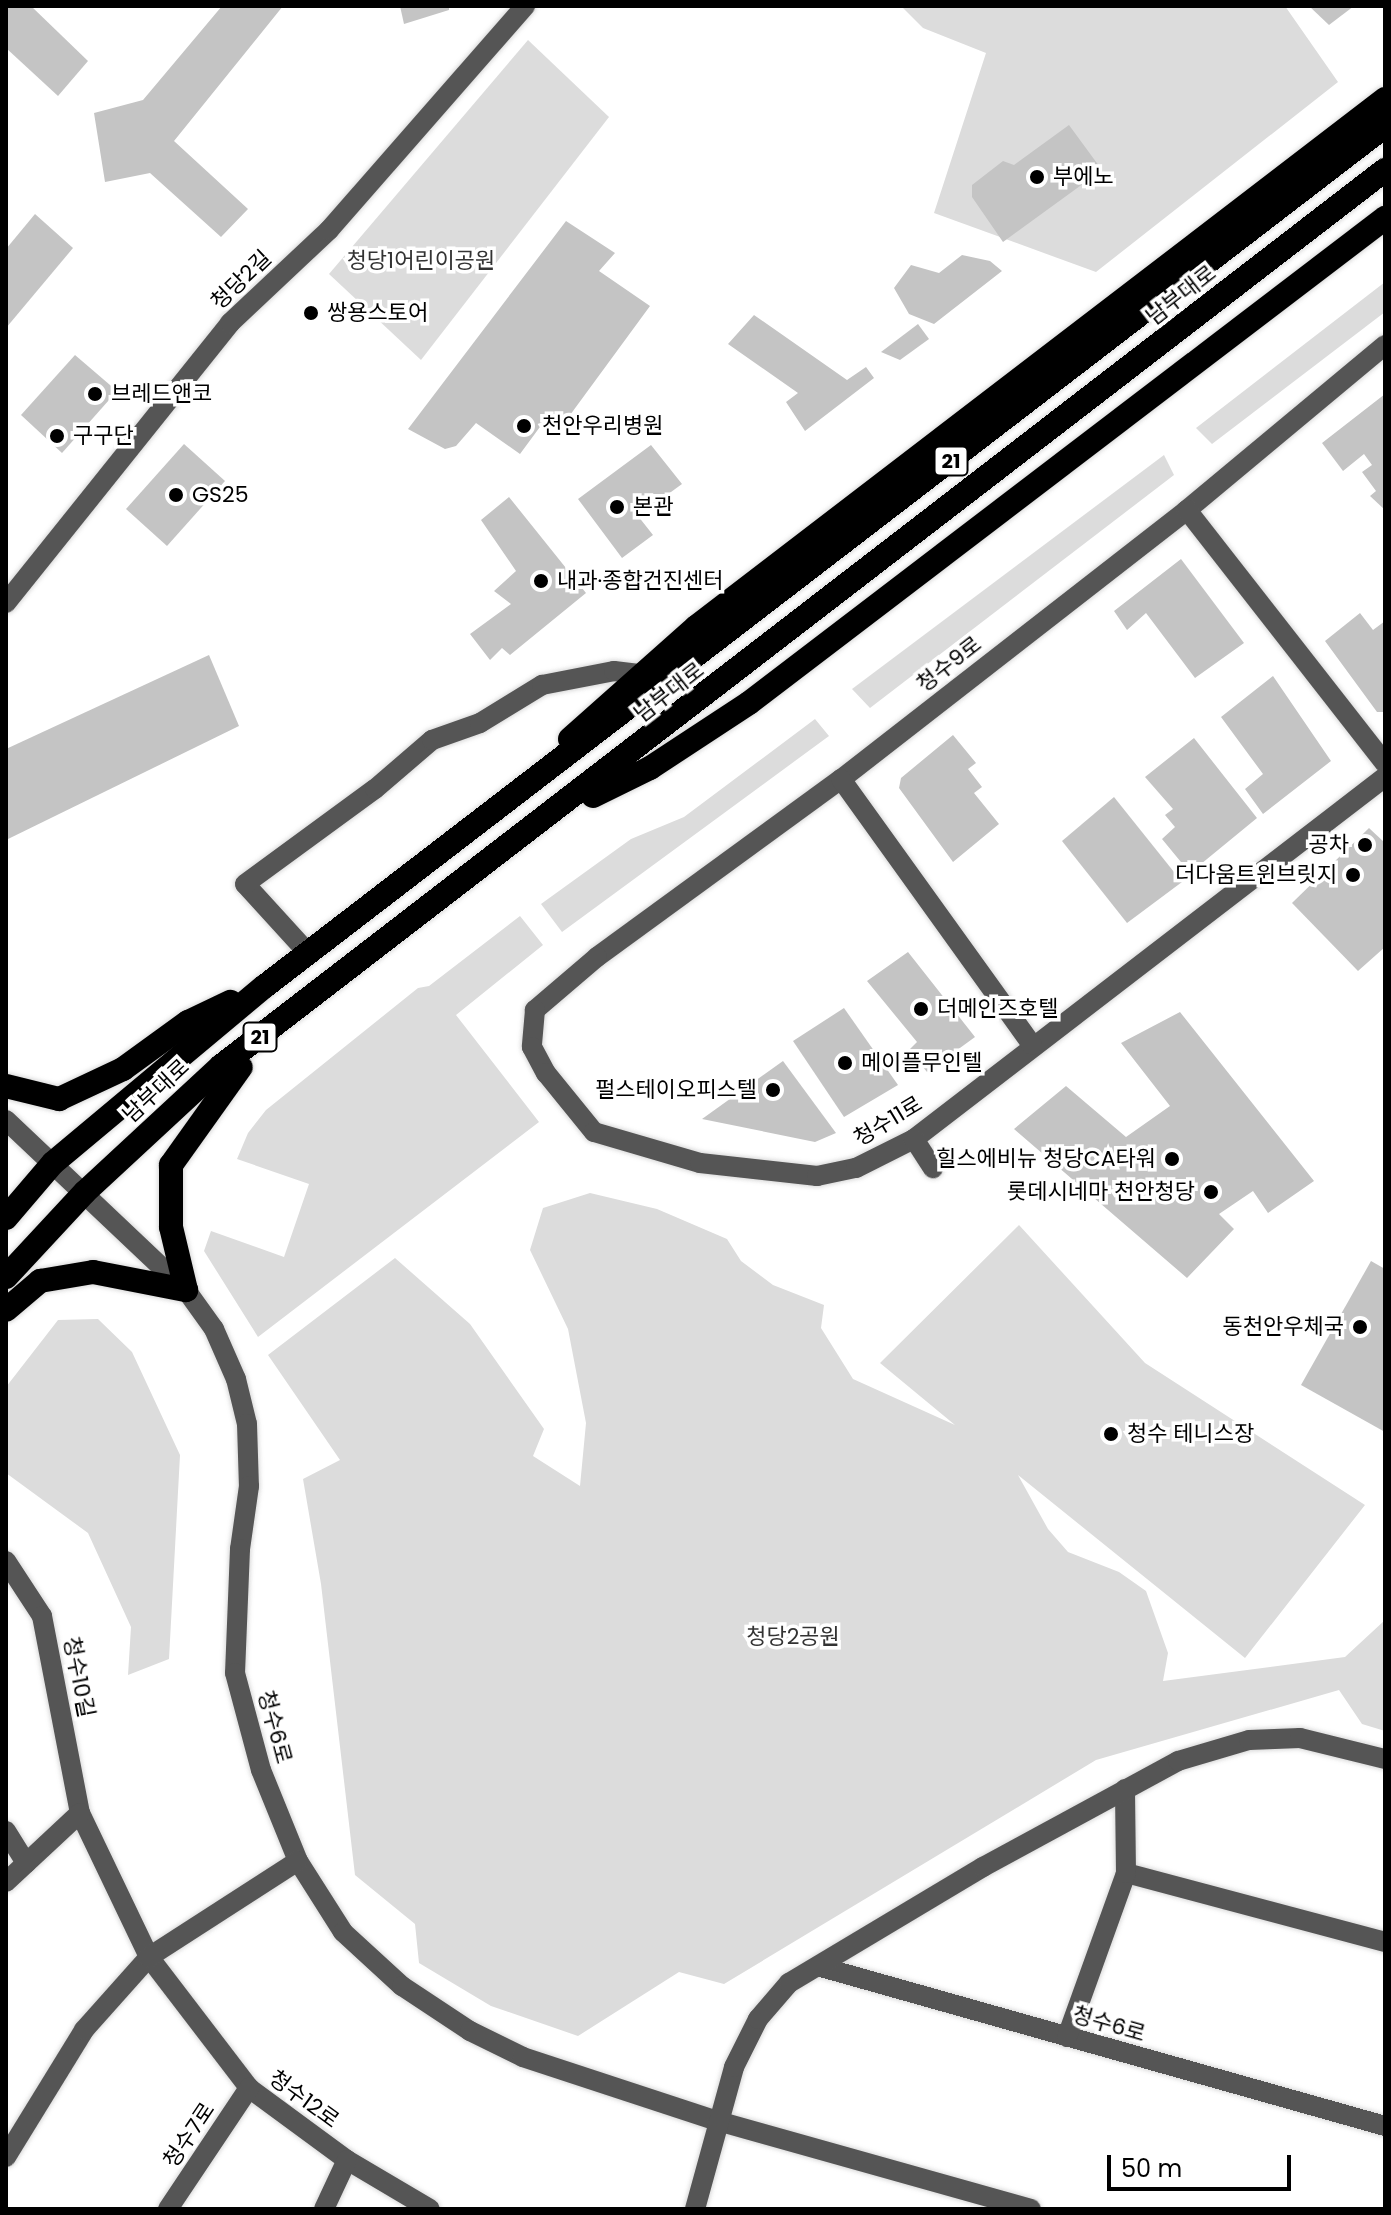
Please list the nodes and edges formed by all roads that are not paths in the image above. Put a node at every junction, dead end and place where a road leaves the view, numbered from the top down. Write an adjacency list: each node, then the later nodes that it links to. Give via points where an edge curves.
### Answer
1 (525, 6): 10 (street, 청당2길, via 329,230 230,323)
2 (1385, 81): 5 (highway)
3 (1385, 99): 5 (highway)
4 (1385, 126): 15 (highway, 남부대로 / 21)
5 (1310, 155): 11 (highway)
6 (1385, 170): 16 (highway, 남부대로 / 21)
7 (1385, 218): 16 (highway, via 749,703 650,768)
8 (1385, 345): 9 (street, 청수9로)
9 (1187, 510): 12 (street); 14 (street, 청수9로)
10 (6, 603)
11 (639, 674): 15 (highway); 17 (street, via 614,671 542,685 480,723 432,740 375,789 245,884)
12 (1385, 763)
13 (1385, 777): 21 (street, 청수11로)
14 (841, 779): 20 (street, 청수9로, via 597,957); 21 (street)
15 (516, 795): 17 (highway, 남부대로 / 21)
16 (538, 825): 19 (highway, 남부대로 / 21)
17 (308, 953): 18 (highway, 남부대로 / 21)
18 (265, 986): 22 (highway, via 188,1022 123,1069 59,1099); 25 (highway, 남부대로 / 21)
19 (298, 1007): 27 (highway, 남부대로 / 21, via 221,1066); 30 (highway, via 221,1088 171,1165 171,1227)
20 (535, 1010): 24 (street, 청수11로, via 532,1047 546,1073 594,1132 700,1163 817,1176 883,1158)
21 (1032, 1045): 24 (street, 청수11로)
22 (6, 1086)
23 (6, 1120): 25 (street)
24 (914, 1139): 26 (street)
25 (53, 1163): 27 (street, 청수6로); 28 (highway, 남부대로 / 21)
26 (933, 1168)
27 (85, 1192): 29 (highway, 남부대로 / 21); 30 (street, 청수6로)
28 (6, 1218)
29 (6, 1277)
30 (186, 1290): 31 (highway, via 93,1272 40,1281); 37 (street, 청수6로, via 214,1329 236,1379 247,1424 249,1486 240,1549 235,1673 261,1770)
31 (6, 1310)
32 (6, 1561): 35 (street, 청수10길, via 42,1616)
33 (1385, 1759): 34 (street, via 1300,1738 1249,1740 1178,1761)
34 (1125, 1789): 39 (street); 43 (street, via 983,1867)
35 (80, 1813): 38 (street); 42 (street, 청수10길)
36 (6, 1831): 38 (street)
37 (298, 1861): 42 (street); 46 (street, 청수6로, via 343,1932 402,1986 470,2031 523,2057)
38 (26, 1863): 40 (street)
39 (1126, 1873): 41 (street); 44 (street)
40 (6, 1882)
41 (1385, 1942)
42 (149, 1957): 45 (street, 청수12로); 48 (street, via 84,2030)
43 (821, 1967): 44 (street, 청수6로); 46 (street, via 789,1983 758,2019 734,2067)
44 (1067, 2037): 47 (street, 청수6로)
45 (249, 2088): 49 (street, 청수12로); 50 (street, 청수7로)
46 (718, 2121): 53 (street); 54 (street, 청수6로)
47 (1385, 2126)
48 (6, 2157)
49 (347, 2160): 51 (street); 52 (street, 청수12로)
50 (168, 2209)
51 (324, 2209)
52 (430, 2209)
53 (695, 2209)
54 (1031, 2209)

